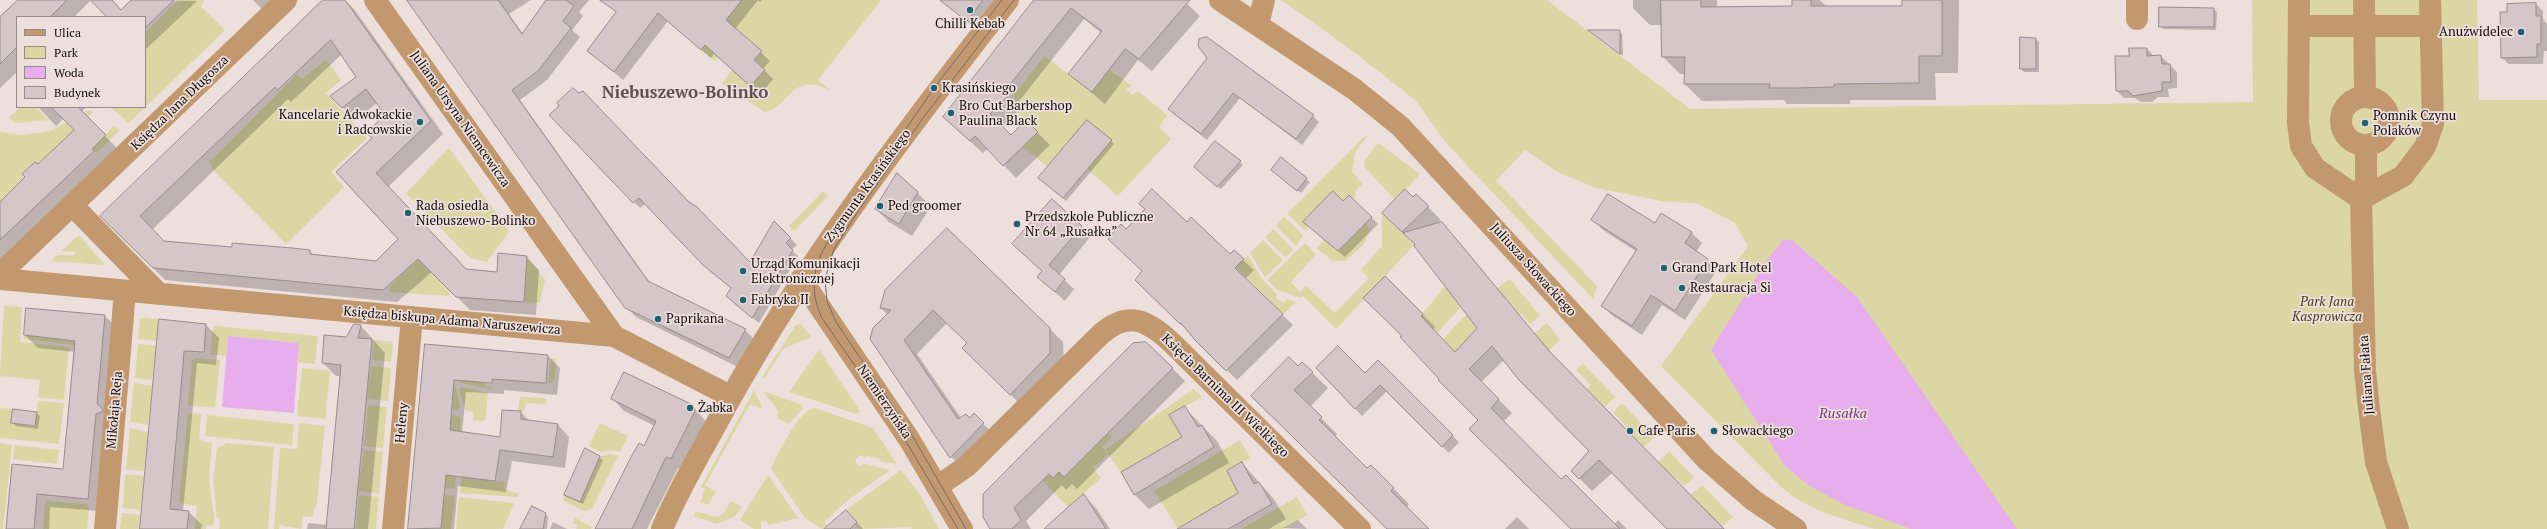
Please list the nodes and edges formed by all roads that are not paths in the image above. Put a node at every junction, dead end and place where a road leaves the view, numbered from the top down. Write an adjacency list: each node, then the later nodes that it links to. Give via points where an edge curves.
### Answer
1 (286, 0): 17 (street, Księdza Jana Długosza)
2 (375, 0): 24 (street, Juliana Ursyna Niemcewicza)
3 (1008, 0): 20 (street, Zygmunta Krasińskiego, via 913,123)
4 (1220, 0): 10 (street, Juliusza Słowackiego)
5 (1231, 0): 10 (street, Juliusza Słowackiego)
6 (1264, 0): 10 (street)
7 (2299, 0): 11 (street)
8 (2364, 0): 12 (street)
9 (2430, 0): 13 (street)
10 (1258, 25): 32 (street, Juliusza Słowackiego, via 1354,89 1396,122 1707,460 1753,500)
11 (2299, 26): 12 (street); 16 (street, via 2298,123 2301,146 2316,168)
12 (2364, 26): 13 (street); 14 (street)
13 (2430, 26): 16 (street, via 2433,124 2425,147 2403,176)
14 (2365, 97): 15 (street, via 2381,103 2388,112 2389,122 2382,138); 15 (street, via 2347,104 2340,120 2342,130 2349,139)
15 (2366, 145): 16 (street, Juliana Fałata, via 2366,180)
16 (2362, 199): 33 (street, Juliana Fałata, via 2365,370 2368,401 2376,462)
17 (73, 206): 18 (street); 22 (street)
18 (0, 274)
19 (0, 279): 21 (street, Księdza biskupa Adama Naruszewicza)
20 (801, 279): 25 (street, Zygmunta Krasińskiego); 26 (street, Niemierzyńska)
21 (125, 291): 22 (street, Księdza biskupa Adama Naruszewicza); 27 (street, Mikołaja Reja)
22 (159, 294): 23 (street, Księdza biskupa Adama Naruszewicza)
23 (412, 317): 24 (street, Księdza biskupa Adama Naruszewicza); 28 (street, Heleny)
24 (614, 336): 25 (street, Księdza biskupa Adama Naruszewicza)
25 (730, 396): 29 (street, Zygmunta Krasińskiego)
26 (938, 486): 30 (street, Niemierzyńska); 31 (street, Księcia Barnima III Wielkiego, via 967,466 1104,330 1116,322 1130,319 1146,323 1167,339)
27 (106, 529)
28 (392, 529)
29 (662, 529)
30 (962, 529)
31 (1360, 529)
32 (1796, 529)
33 (2398, 529)

